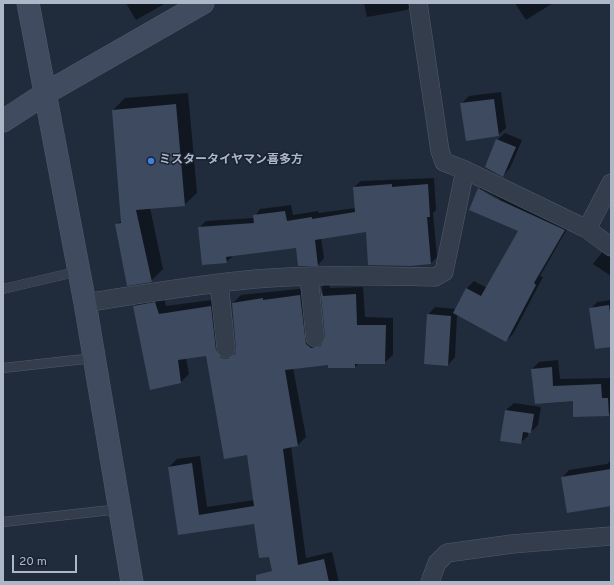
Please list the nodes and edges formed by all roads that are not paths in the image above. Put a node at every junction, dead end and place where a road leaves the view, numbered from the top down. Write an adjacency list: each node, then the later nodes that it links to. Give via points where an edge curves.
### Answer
1 (28, 3): 4 (street)
2 (203, 3): 4 (street)
3 (418, 3): 6 (street, via 440,151 444,162)
4 (46, 93): 5 (street); 14 (street)
5 (3, 121)
6 (465, 170): 8 (street); 11 (street, via 444,272 435,277)
7 (611, 183): 8 (street)
8 (587, 229): 9 (street)
9 (611, 247)
10 (71, 273): 13 (lane)
11 (309, 277): 12 (street); 15 (street)
12 (219, 283): 14 (street); 16 (street)
13 (3, 289)
14 (85, 303): 17 (street)
15 (315, 338)
16 (226, 349)
17 (94, 358): 18 (lane); 19 (street)
18 (3, 368)
19 (120, 509): 20 (lane); 22 (street)
20 (3, 522)
21 (611, 536): 23 (street, via 512,544 447,553 437,563)
22 (132, 582)
23 (430, 582)

